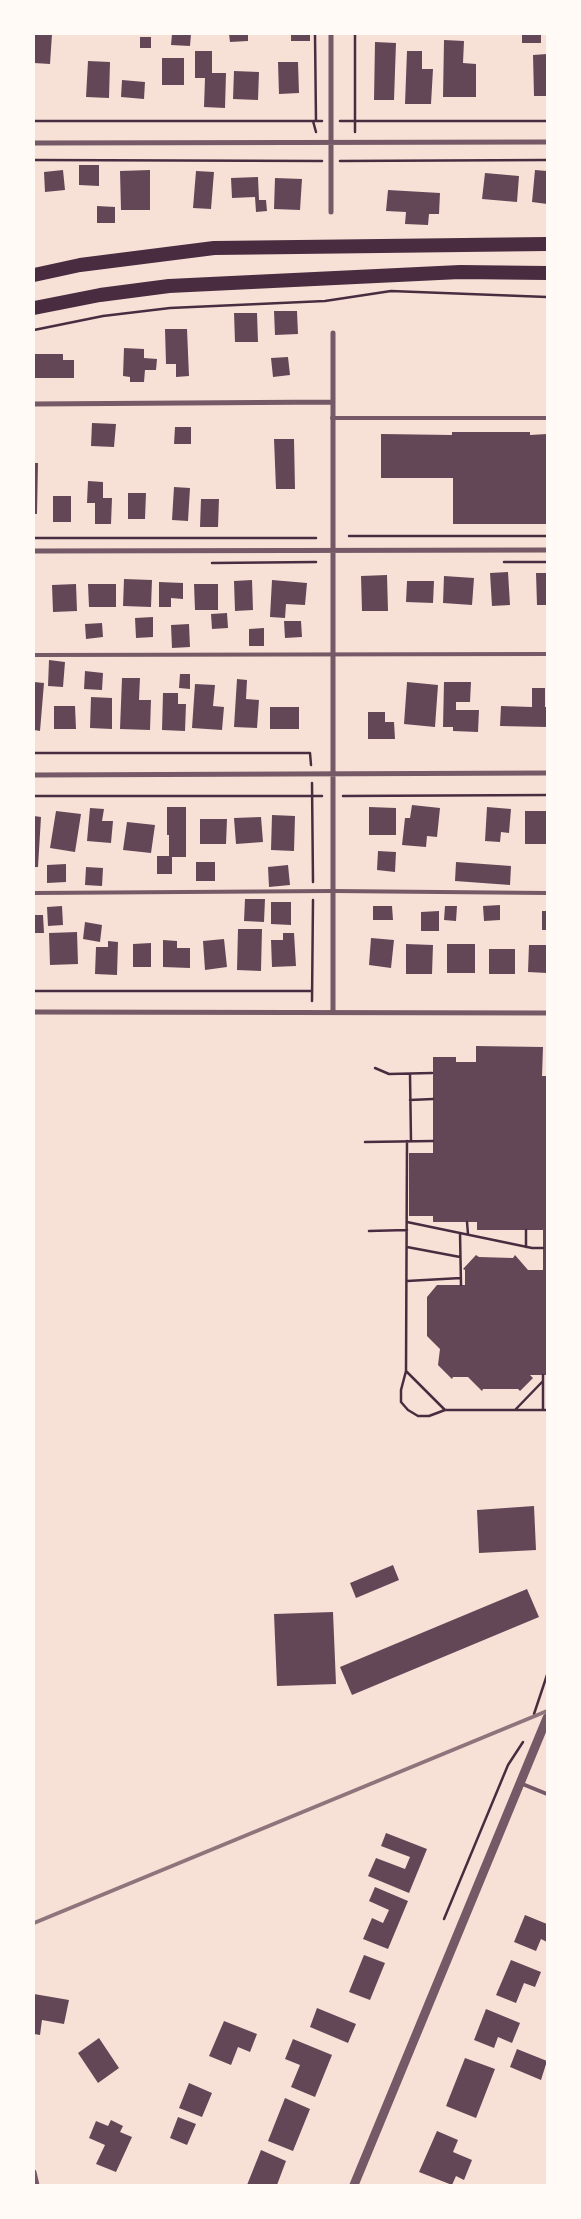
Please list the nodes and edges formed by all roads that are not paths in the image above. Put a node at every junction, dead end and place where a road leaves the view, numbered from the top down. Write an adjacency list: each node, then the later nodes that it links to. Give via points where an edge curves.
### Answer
1 (331, 34): 4 (street)
2 (547, 142): 4 (street)
3 (34, 143): 4 (street)
4 (332, 143): 5 (street)
5 (331, 212)
6 (547, 244): 8 (highway, via 214,248 80,265)
7 (547, 273): 9 (highway, via 460,272 169,286)
8 (34, 275)
9 (34, 308)
10 (333, 333): 11 (street)
11 (332, 402): 12 (street); 13 (street)
12 (34, 404)
13 (332, 418): 14 (lane); 15 (street)
14 (547, 418)
15 (333, 549): 16 (street); 17 (street); 20 (street)
16 (547, 550)
17 (34, 551)
18 (547, 654): 20 (lane)
19 (34, 655): 20 (lane)
20 (333, 655): 21 (street)
21 (333, 774): 22 (street); 23 (street); 24 (street)
22 (547, 774)
23 (34, 775)
24 (333, 891): 25 (lane); 26 (lane); 28 (street)
25 (547, 892)
26 (34, 893)
27 (34, 1012): 28 (street)
28 (333, 1012): 29 (street)
29 (547, 1012)
30 (547, 1718): 31 (street)
31 (520, 1783): 32 (lane); 35 (street)
32 (547, 1794)
33 (34, 2172): 34 (street)
34 (37, 2185)
35 (354, 2185)

